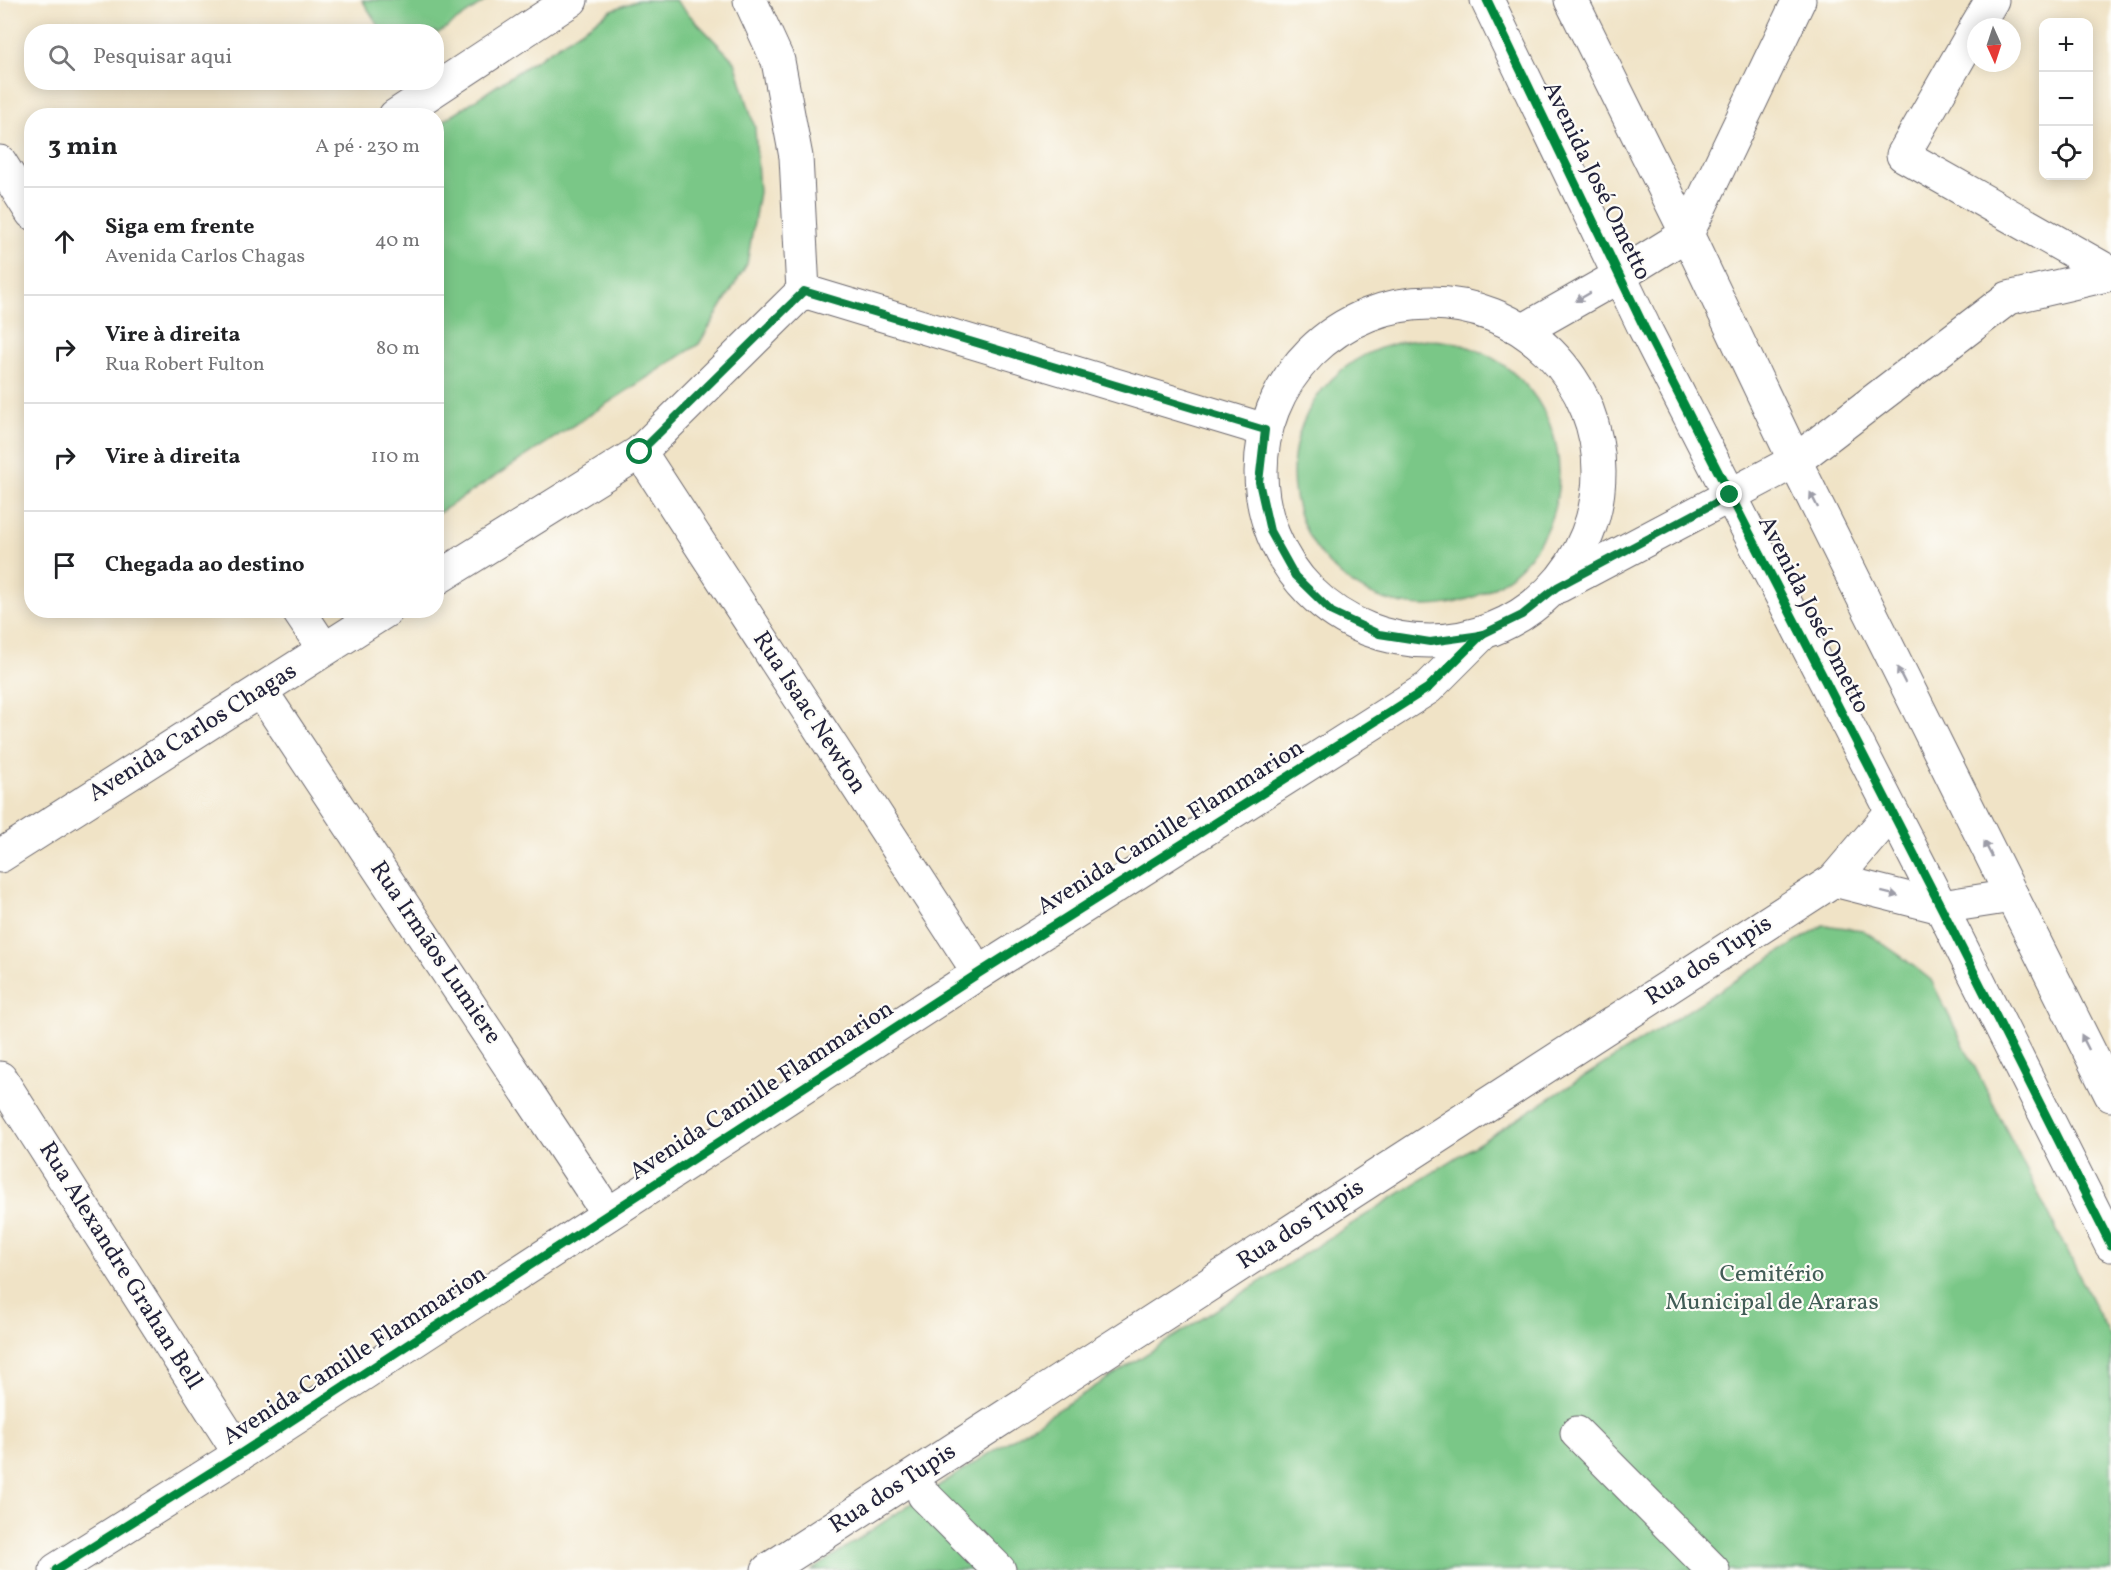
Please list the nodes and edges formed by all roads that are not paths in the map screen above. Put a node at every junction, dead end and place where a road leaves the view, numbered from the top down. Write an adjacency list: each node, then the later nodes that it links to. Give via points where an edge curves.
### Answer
1 (572, 0): 9 (street)
2 (750, 0): 17 (street, via 778,61 796,157)
3 (1487, 0): 16 (street, Avenida José Ometto)
4 (1571, 0): 14 (street)
5 (1799, 0): 14 (street)
6 (1992, 0): 7 (street)
7 (1981, 18)
8 (1967, 43): 15 (street, via 1903,155)
9 (444, 84)
10 (435, 90): 11 (street)
11 (407, 108)
12 (0, 162): 13 (street)
13 (24, 200)
14 (1687, 234): 16 (street); 21 (street)
15 (2111, 273): 21 (street, via 2008,298)
16 (1619, 276): 18 (street, one-way to 18); 22 (street, Avenida José Ometto)
17 (804, 291): 19 (street); 20 (street)
18 (1524, 330): 19 (street, via 1483,310 1437,303 1391,307 1348,323 1311,351 1282,388); 24 (street, via 1567,370 1593,422 1601,480 1588,537)
19 (1265, 430): 27 (street, via 1259,482 1270,531 1295,576 1332,612 1379,634 1430,642)
20 (640, 452): 23 (street); 35 (street, Rua Isaac Newton)
21 (1795, 461): 22 (street); 33 (street, one-way to 21)
22 (1730, 495): 24 (street); 30 (street, Avenida José Ometto)
23 (444, 574)
24 (1557, 587): 27 (street, via 1522,615)
25 (303, 618): 28 (street)
26 (374, 618): 28 (street, Avenida Carlos Chagas)
27 (1481, 635): 35 (street, Avenida Camille Flammarion, via 1428,688)
28 (324, 649): 29 (street, Avenida Carlos Chagas)
29 (261, 691): 31 (street, Avenida Carlos Chagas); 38 (street, Rua Irmãos Lumiere)
30 (1891, 813): 32 (street, Rua dos Tupis); 34 (street, Avenida José Ometto)
31 (0, 856)
32 (1834, 880): 34 (street, one-way to 34); 44 (street, Rua dos Tupis)
33 (2012, 896): 34 (street); 37 (street, one-way to 33)
34 (1941, 907): 39 (street, Avenida José Ometto)
35 (978, 973): 38 (street, Avenida Camille Flammarion)
36 (0, 1078): 41 (street, Rua Alexandre Grahan Bell)
37 (2111, 1095)
38 (608, 1214): 41 (street, Avenida Camille Flammarion)
39 (2111, 1245)
40 (1577, 1433): 46 (street)
41 (240, 1454): 43 (street, Avenida Camille Flammarion)
42 (924, 1495): 45 (street)
43 (56, 1570)
44 (768, 1570)
45 (999, 1570)
46 (1713, 1570)

